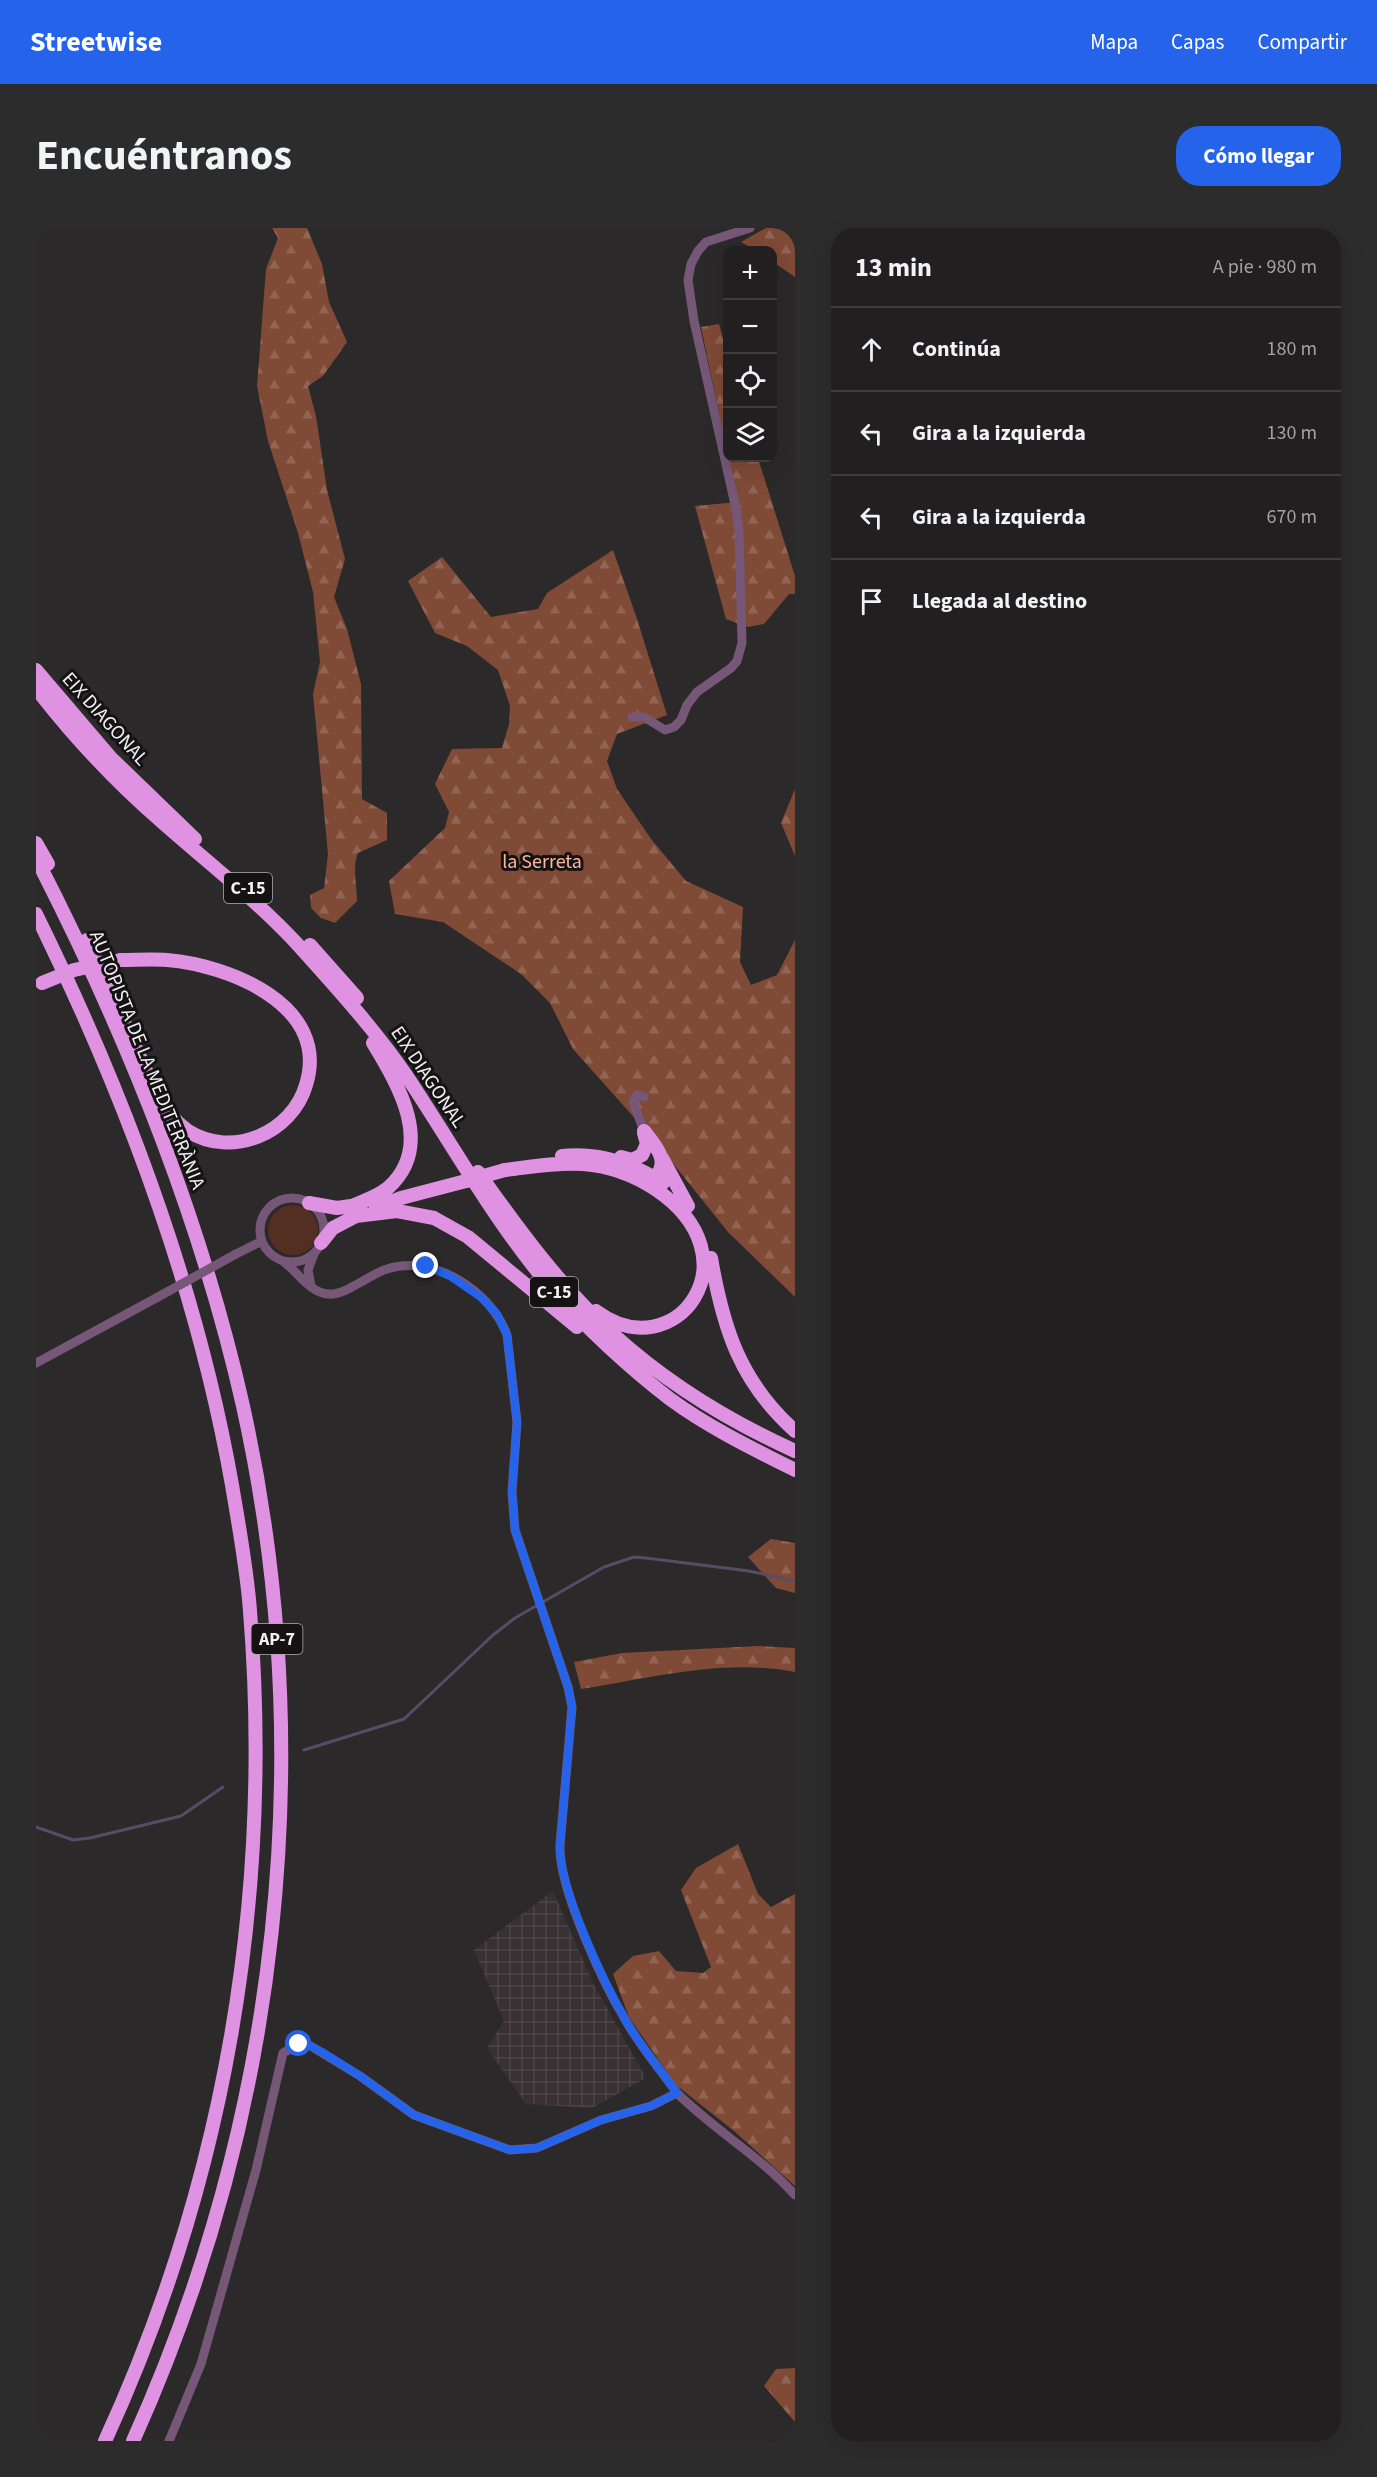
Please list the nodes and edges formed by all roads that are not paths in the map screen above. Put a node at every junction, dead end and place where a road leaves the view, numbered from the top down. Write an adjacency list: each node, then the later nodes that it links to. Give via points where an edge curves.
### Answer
1 (750, 228): 4 (street, via 706,243 691,264 688,280 736,509 743,625 740,652 731,668 691,698 674,727 665,730 644,717)
2 (36, 670): 21 (highway, EIX DIAGONAL / C-15, via 111,758 334,970 399,1055 512,1221)
3 (36, 688): 9 (highway, EIX DIAGONAL / C-15, via 106,769 279,926)
4 (632, 717)
5 (36, 843): 8 (highway, bridge, via 97,959 156,1093 171,1116 190,1132 235,1143 261,1136 284,1121 307,1084 310,1065 305,1036 288,1010 262,990 226,973 166,960 121,960 74,970)
6 (36, 858): 31 (highway, AUTOPISTA DE LA MEDITERRÀNIA / AP-7, via 74,933 139,1081 202,1254 252,1454 277,1636 282,1763 279,1868 255,2052 212,2232 173,2344)
7 (36, 914): 30 (highway, AUTOPISTA DE LA MEDITERRÀNIA / AP-7, via 126,1118 158,1203 192,1313 238,1522 250,1610 254,1684 256,1776 249,1914 221,2097 172,2274)
8 (39, 985)
9 (347, 1000): 17 (highway, via 398,1087 410,1120 411,1139 406,1161 394,1180); 24 (highway, EIX DIAGONAL / C-15, via 400,1067 493,1211 540,1274 584,1324)
10 (644, 1097): 11 (street, via 637,1095 633,1102)
11 (644, 1131): 12 (highway); 13 (highway, via 646,1147 636,1159 610,1154)
12 (662, 1157): 14 (highway, via 662,1169); 16 (highway)
13 (583, 1159): 14 (highway); 17 (highway, bridge, via 545,1158); 21 (highway, via 638,1179 680,1209 697,1231 702,1246 702,1282 693,1300 673,1318 658,1325 633,1327 601,1315)
14 (653, 1176): 16 (highway)
15 (309, 1203): 17 (highway); 18 (street, via 287,1198 271,1206 262,1220); 19 (street, via 321,1215 324,1226)
16 (688, 1206): 25 (highway, via 706,1238 722,1318 737,1354 767,1402)
17 (353, 1211): 19 (highway); 24 (highway, via 410,1212 457,1230 637,1377)
18 (262, 1241): 20 (street, via 268,1252); 23 (street, bridge)
19 (318, 1248): 20 (street, via 300,1261); 22 (street, via 308,1270)
20 (284, 1262): 22 (street)
21 (550, 1268): 26 (highway, EIX DIAGONAL / C-15, via 617,1338 674,1382 731,1418)
22 (312, 1288): 28 (street, via 334,1294 388,1268 426,1266 482,1298 497,1314 507,1335 517,1422 512,1510 515,1530 572,1707 561,1868 584,1932 626,2022)
23 (36, 1363)
24 (669, 1398): 27 (highway, EIX DIAGONAL / C-15)
25 (795, 1431)
26 (795, 1451)
27 (795, 1470)
28 (677, 2093): 29 (street); 32 (street, via 537,2148 510,2150 414,2115 309,2045 299,2044 284,2053 211,2332 195,2382)
29 (795, 2195)
30 (105, 2441)
31 (133, 2441)
32 (169, 2441)

